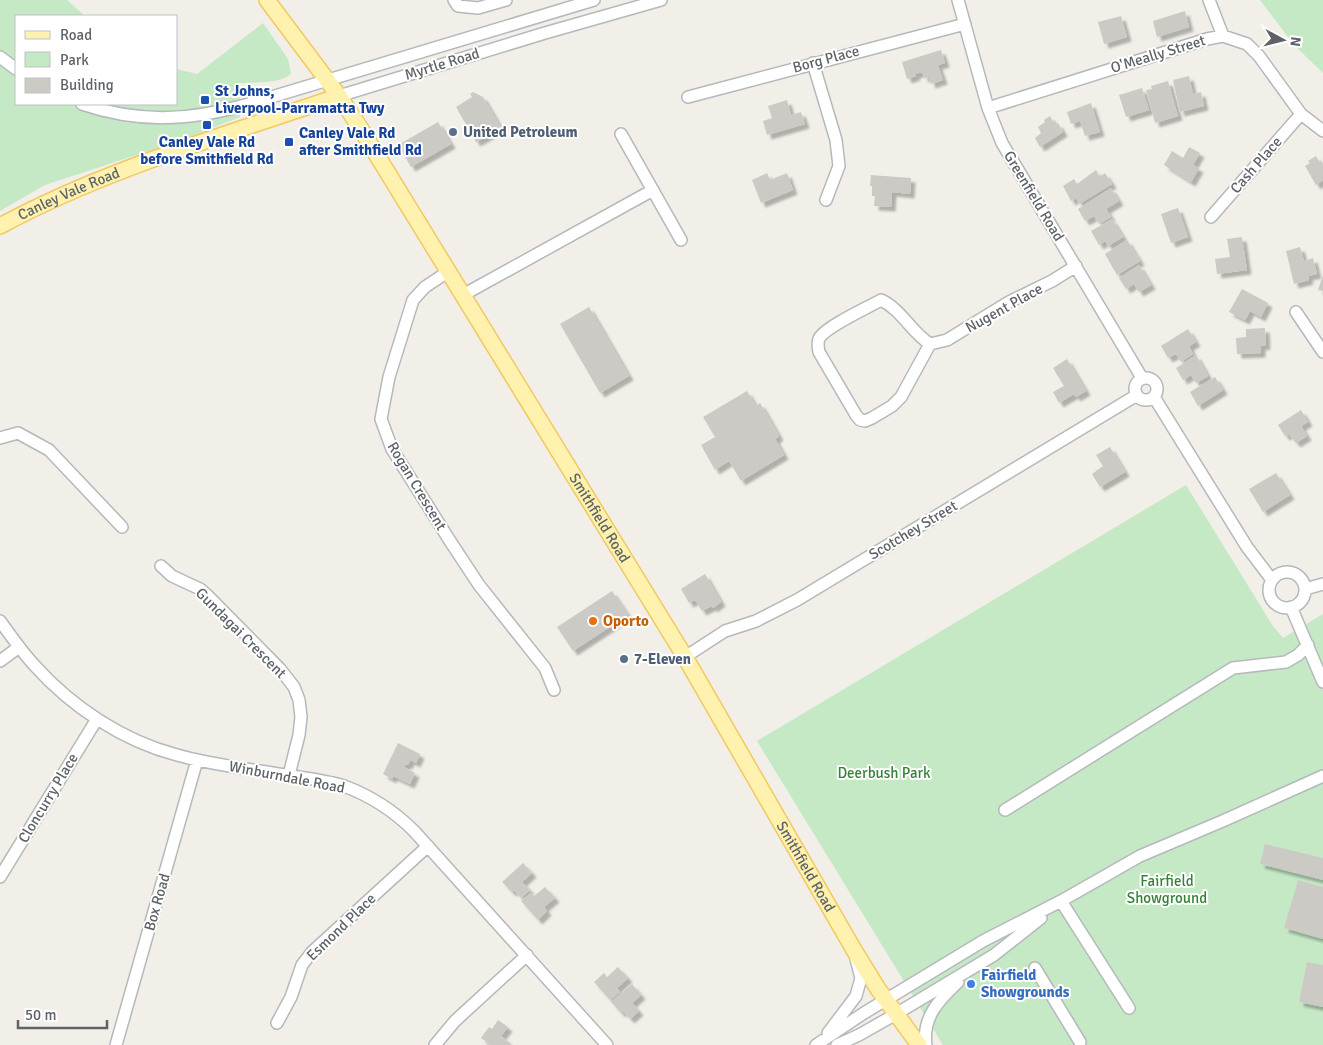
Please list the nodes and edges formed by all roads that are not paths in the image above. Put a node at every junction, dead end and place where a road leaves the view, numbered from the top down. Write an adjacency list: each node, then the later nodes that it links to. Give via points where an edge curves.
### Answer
1 (267, 0): 13 (main road, Smithfield Road)
2 (454, 0): 3 (street, via 458,6 478,8)
3 (506, 0)
4 (594, 0): 13 (street)
5 (661, 0): 14 (street, Myrtle Road)
6 (958, 0): 8 (street, Greenfield Road)
7 (1209, 0): 9 (street)
8 (965, 24): 11 (street, Borg Place); 17 (street, Greenfield Road)
9 (1223, 36): 17 (street, O'Meally Street); 18 (street, O'Meally Street, via 1247,44 1253,50)
10 (0, 57): 12 (street)
11 (813, 63): 15 (street, Borg Place); 22 (street, via 836,140 838,166)
12 (15, 69)
13 (326, 80): 14 (main road, Smithfield Road); 16 (street, via 226,110 186,118 127,116)
14 (339, 96): 24 (main road, Canley Vale Road, via 149,161 79,188); 27 (main road, Smithfield Road)
15 (688, 97)
16 (86, 105)
17 (988, 108): 26 (street, Greenfield Road, via 1002,143)
18 (1301, 114): 19 (street, O'Meally Street); 23 (street, Cash Place)
19 (1323, 131)
20 (621, 134): 21 (street)
21 (653, 190): 25 (street); 28 (street)
22 (826, 200)
23 (1212, 217)
24 (0, 226)
25 (681, 240)
26 (1076, 266): 30 (street, Nugent Place, via 947,340); 32 (street, Greenfield Road)
27 (449, 271): 28 (main road, Smithfield Road); 48 (street, Rogan Crescent, via 425,286 413,300 389,377 381,419 392,449 450,541 479,585 545,668)
28 (464, 295): 45 (main road, Smithfield Road)
29 (1296, 312): 31 (street)
30 (930, 344): 30 (street, via 901,397 865,421 856,415 819,352 818,343 820,336 831,328 881,300)
31 (1323, 352)
32 (1142, 378): 33 (street, via 1136,385); 34 (street, via 1155,381 1158,389)
33 (1136, 394): 34 (street, via 1146,400); 45 (street, Scotchey Street, via 797,600 756,621 725,631)
34 (1154, 398): 38 (street, via 1247,547)
35 (0, 438): 36 (street, via 18,433 49,450)
36 (122, 527)
37 (161, 566): 51 (street, Gundagai Crescent, via 172,576 208,596 294,687 301,717)
38 (1272, 580): 40 (street, via 1277,574 1288,572 1300,576); 41 (street, via 1269,590 1272,601 1282,608)
39 (1323, 584): 40 (street)
40 (1305, 588): 41 (street, via 1303,599)
41 (1292, 608): 43 (street)
42 (0, 621): 44 (street, Winburndale Road)
43 (1308, 645): 47 (street); 53 (street, via 1286,662 1232,668)
44 (19, 647): 46 (street); 49 (street, Winburndale Road, via 51,682)
45 (685, 657): 57 (main road, Smithfield Road)
46 (0, 661)
47 (1323, 682)
48 (554, 690)
49 (97, 719): 50 (street, Winburndale Road, via 159,750); 55 (street, Cloncurry Place)
50 (197, 760): 51 (street, Winburndale Road); 67 (street, Box Road)
51 (289, 775): 54 (street, Winburndale Road, via 334,783 368,797 393,811)
52 (1323, 776): 56 (street, via 1140,856)
53 (1005, 810)
54 (428, 846): 58 (street, Winburndale Road); 64 (street, Esmond Place, via 312,952 302,965 291,997)
55 (0, 877)
56 (1061, 901): 60 (street); 61 (street, via 983,941); 62 (street)
57 (854, 950): 61 (main road, Smithfield Road); 65 (street, via 860,987 851,1004)
58 (527, 955): 68 (street, via 455,1021); 69 (street, Winburndale Road)
59 (1035, 968): 66 (street)
60 (972, 969): 63 (street); 72 (street, via 930,1014 924,1034)
61 (886, 1000): 63 (main road, Smithfield Road); 65 (street)
62 (1129, 1008)
63 (896, 1014): 70 (street); 71 (main road, Smithfield Road)
64 (277, 1023)
65 (819, 1042)
66 (1080, 1042)
67 (116, 1045)
68 (435, 1045)
69 (607, 1045)
70 (837, 1045)
71 (919, 1045)
72 (926, 1045)

